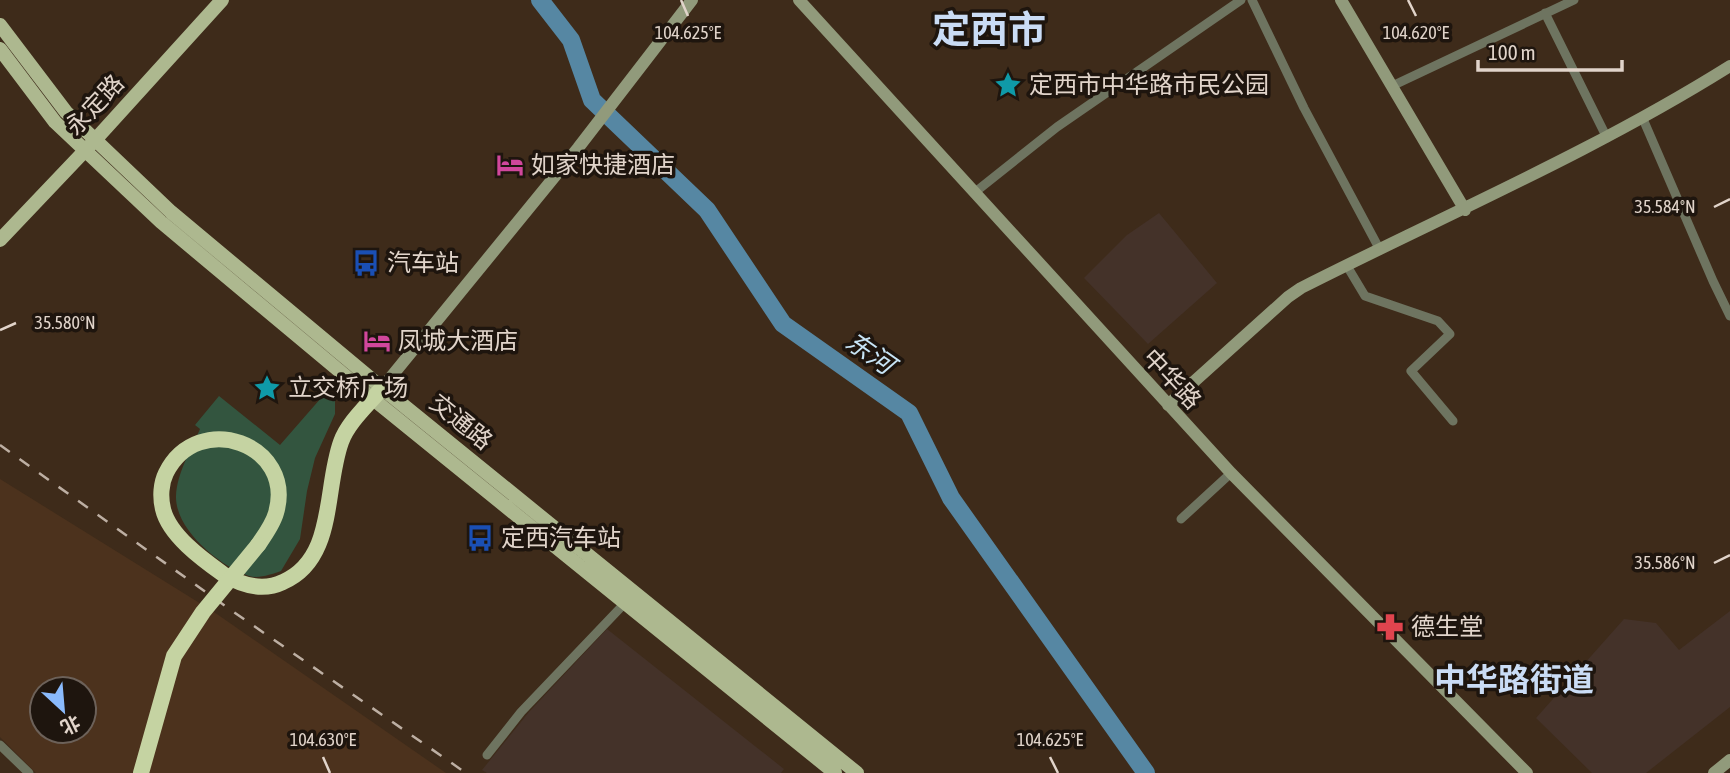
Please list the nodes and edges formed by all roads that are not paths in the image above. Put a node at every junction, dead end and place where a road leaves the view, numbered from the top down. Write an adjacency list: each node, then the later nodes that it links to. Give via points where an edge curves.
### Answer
1 (222, 0): 15 (main road, 永定路)
2 (692, 0): 22 (street)
3 (799, 0): 16 (street, 中华路)
4 (1241, 0): 16 (street, via 1057,127)
5 (1252, 0): 19 (street)
6 (1341, 0): 12 (street)
7 (1574, 0): 8 (street)
8 (1545, 13): 12 (street); 14 (street)
9 (0, 24): 15 (main road, 交通路)
10 (0, 49): 15 (main road, 交通路, via 55,122)
11 (1730, 66): 13 (street)
12 (1392, 86): 17 (street)
13 (1643, 119): 14 (street); 21 (street)
14 (1607, 138): 17 (street)
15 (90, 145): 18 (main road, 永定路); 22 (main road, 交通路, via 161,222)
16 (974, 193): 23 (street, 中华路)
17 (1465, 210): 19 (street)
18 (0, 240)
19 (1380, 250): 20 (street)
20 (1347, 266): 23 (street, via 1288,297); 24 (street, via 1365,296 1438,321 1450,334 1411,372)
21 (1730, 316)
22 (378, 394): 27 (main road, 交通路); 32 (highway, bridge, via 342,439 319,547 294,578 276,585 237,583 210,565 170,524 162,502 164,478 171,464 197,443 234,440 252,447 266,460 278,494 276,513 258,545 204,612 174,656); 34 (main road, 交通路)
23 (1168, 405): 25 (street, 中华路)
24 (1453, 421)
25 (1231, 473): 26 (street); 35 (street, 中华路)
26 (1181, 519)
27 (625, 603): 29 (street); 33 (main road, 交通路)
28 (0, 745): 31 (street)
29 (487, 755)
30 (1730, 760): 36 (street)
31 (29, 773)
32 (141, 773)
33 (835, 773)
34 (857, 773)
35 (1527, 773)
36 (1714, 773)

